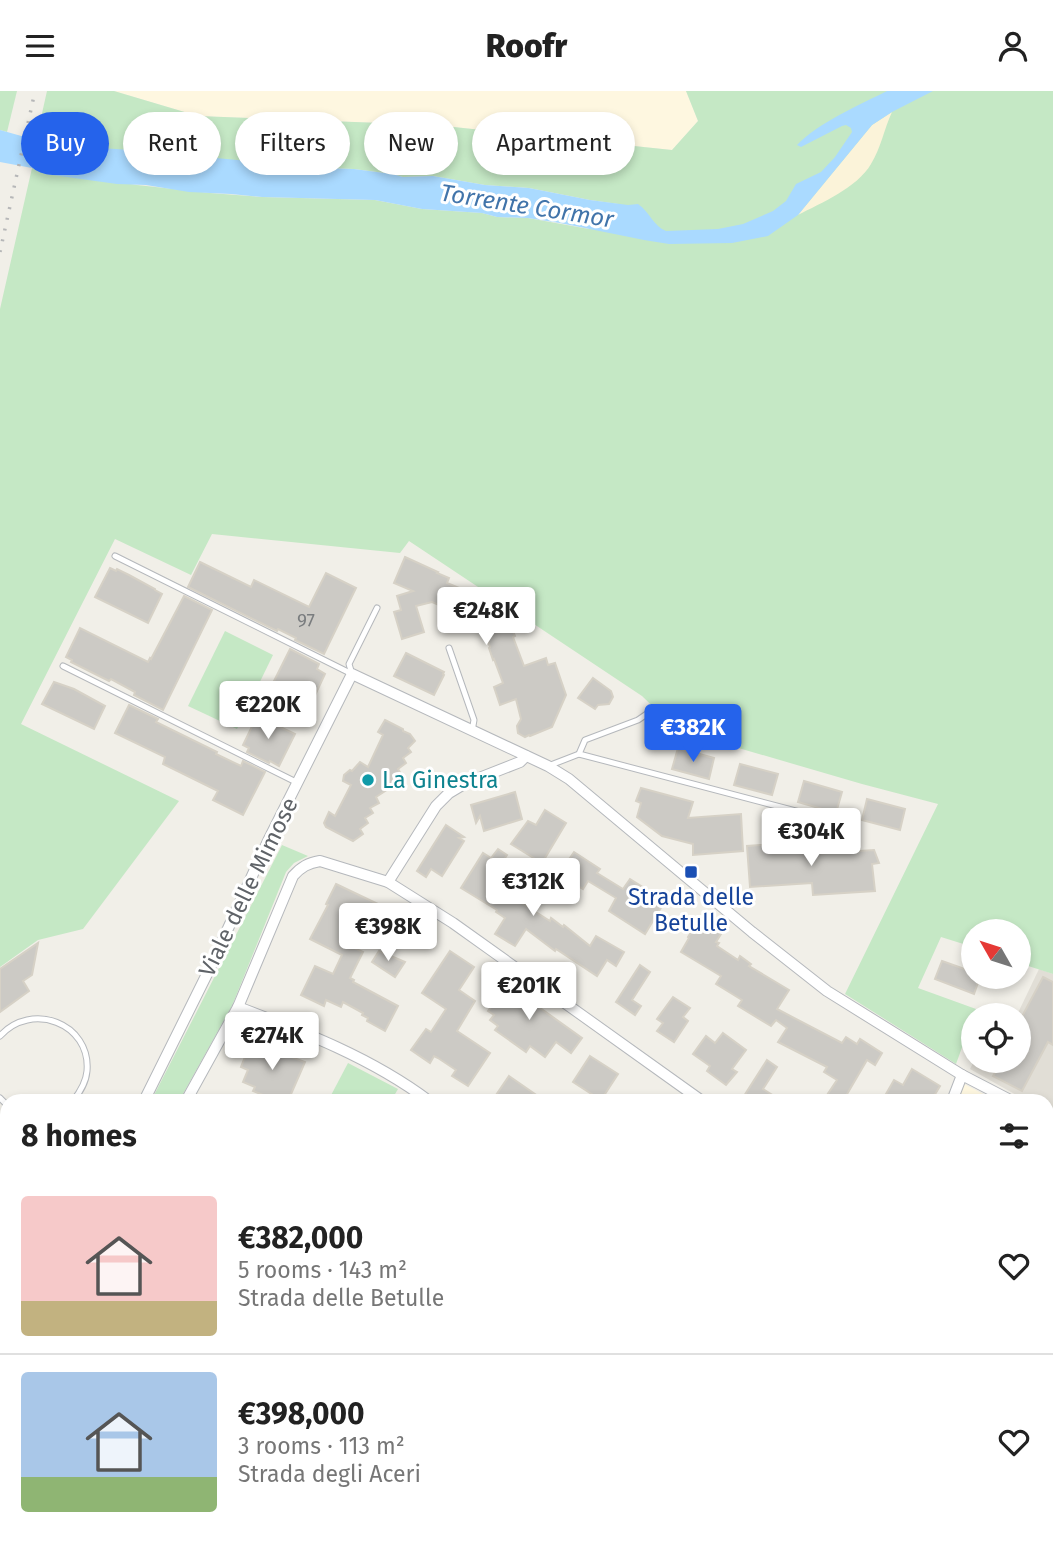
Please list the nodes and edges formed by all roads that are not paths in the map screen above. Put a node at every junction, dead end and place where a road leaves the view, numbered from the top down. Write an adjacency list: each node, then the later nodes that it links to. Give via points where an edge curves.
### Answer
1 (115, 556): 5 (lane)
2 (377, 608): 5 (lane, via 349,664)
3 (449, 648): 7 (lane, via 474,720)
4 (63, 666): 11 (lane)
5 (352, 674): 7 (street); 11 (street, Viale delle Mimose)
6 (654, 709): 8 (lane, via 585,740)
7 (472, 731): 9 (street)
8 (579, 754): 10 (lane); 12 (lane)
9 (526, 756): 10 (street); 13 (street, via 449,793)
10 (548, 767): 16 (street, via 569,779 827,991)
11 (298, 783): 18 (street, Viale delle Mimose)
12 (853, 825)
13 (388, 882): 14 (street, via 320,861 301,868 288,886); 21 (street, via 453,923)
14 (238, 1007): 19 (street); 20 (street, via 331,1044)
15 (0, 1036): 17 (lane, via 21,1021 37,1018 68,1028 85,1055 87,1071)
16 (962, 1075): 22 (street); 23 (street)
17 (78, 1094)
18 (147, 1094)
19 (190, 1094)
20 (418, 1094)
21 (692, 1094)
22 (955, 1094)
23 (999, 1094)

